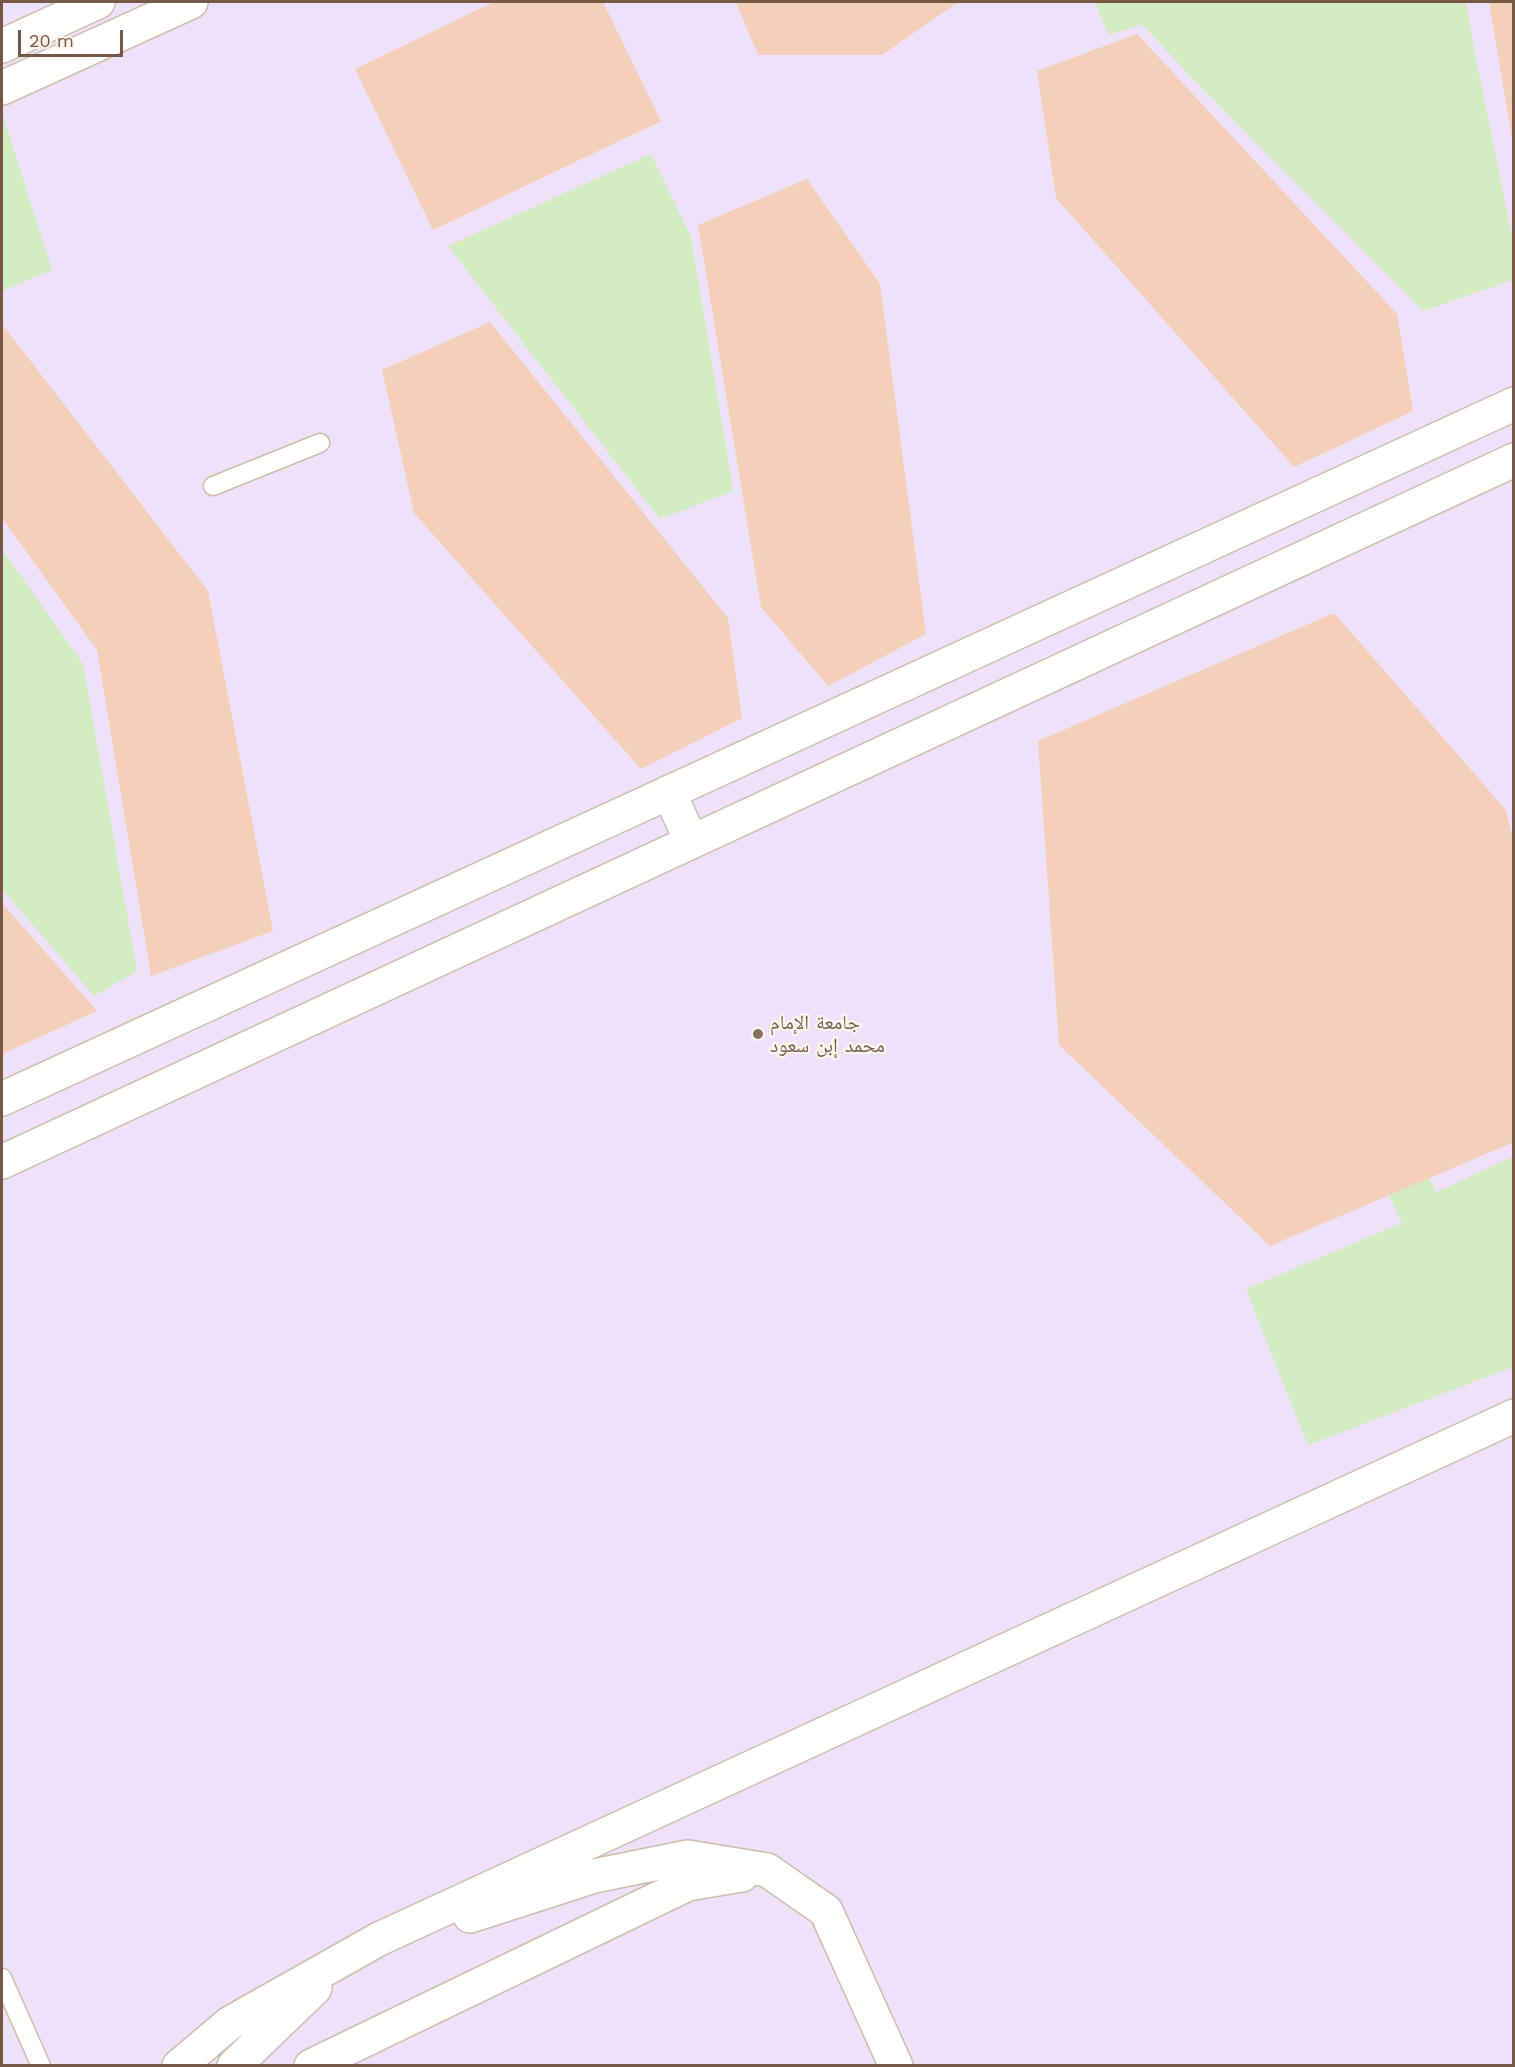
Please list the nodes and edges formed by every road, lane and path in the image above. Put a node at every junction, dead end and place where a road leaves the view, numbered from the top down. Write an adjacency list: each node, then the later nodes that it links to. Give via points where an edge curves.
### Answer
1 (98, 2): 3 (street)
2 (191, 2): 4 (street)
3 (2, 46)
4 (2, 88)
5 (1514, 404): 9 (street)
6 (320, 443): 8 (lane)
7 (1514, 460): 10 (street)
8 (213, 486)
9 (669, 792): 10 (street); 11 (street)
10 (691, 841): 12 (street)
11 (2, 1099)
12 (2, 1162)
13 (1514, 1416): 15 (street)
14 (767, 1870): 15 (street, via 688,1857 594,1876); 20 (street, via 688,1884); 21 (street, via 826,1911)
15 (351, 1954): 18 (street, via 230,2023); 19 (street)
16 (2, 1978): 17 (lane)
17 (40, 2066)
18 (179, 2066)
19 (234, 2066)
20 (311, 2066)
21 (896, 2066)

